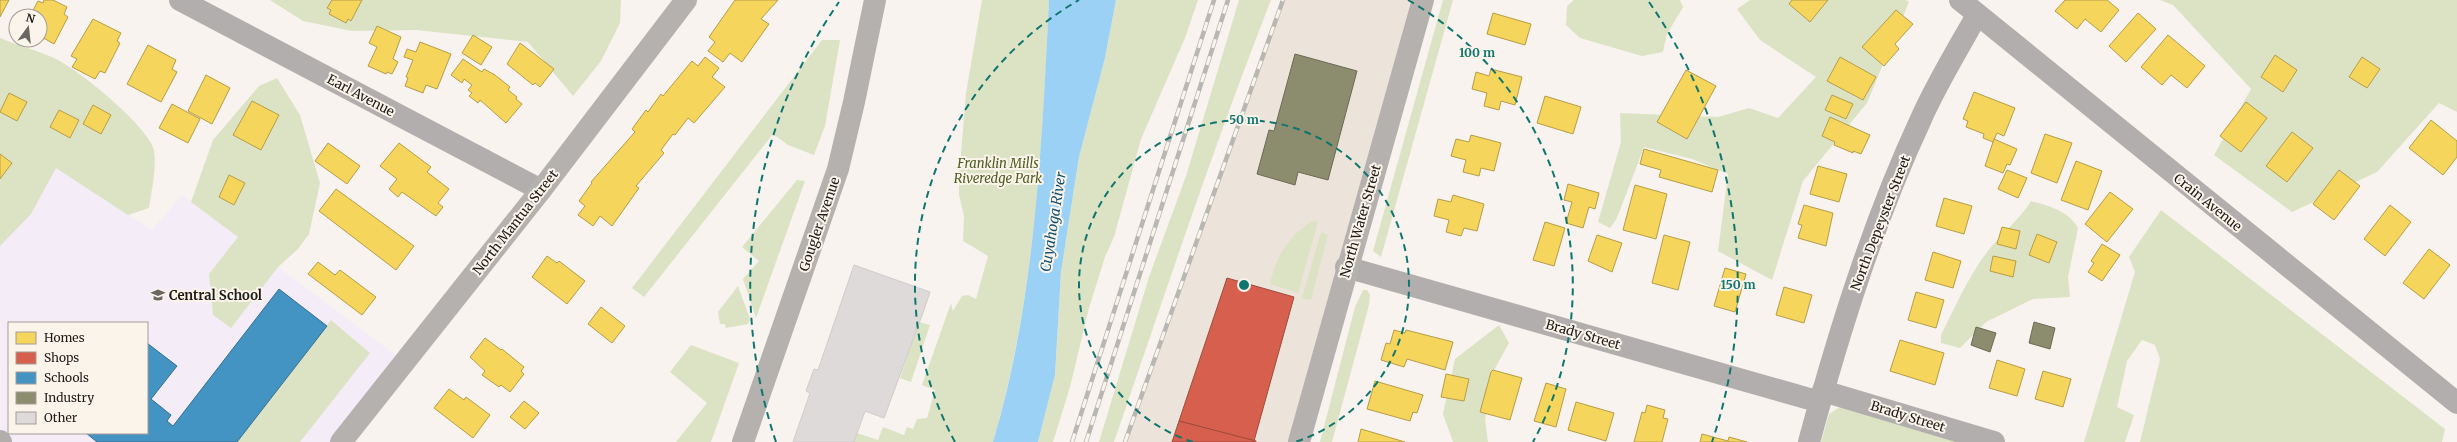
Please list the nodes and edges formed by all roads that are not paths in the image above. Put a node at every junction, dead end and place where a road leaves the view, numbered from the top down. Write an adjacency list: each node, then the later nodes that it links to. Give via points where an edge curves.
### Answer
1 (180, 0): 7 (street, Earl Avenue)
2 (686, 0): 7 (main road, North Mantua Street)
3 (875, 0): 12 (main road, Gougler Avenue, via 838,169)
4 (1422, 0): 8 (main road, North Water Street)
5 (1960, 0): 6 (street, Crain Avenue)
6 (1977, 15): 9 (street, North Depeyster Street, via 1921,117 1891,189 1861,268); 10 (street, Crain Avenue)
7 (541, 190): 11 (main road, North Mantua Street)
8 (1346, 267): 9 (street, Brady Street); 13 (main road, North Water Street)
9 (1821, 396): 14 (street, North Depeyster Street); 15 (street, Brady Street)
10 (2457, 403)
11 (342, 442)
12 (743, 442)
13 (1299, 442)
14 (1808, 442)
15 (1994, 442)

